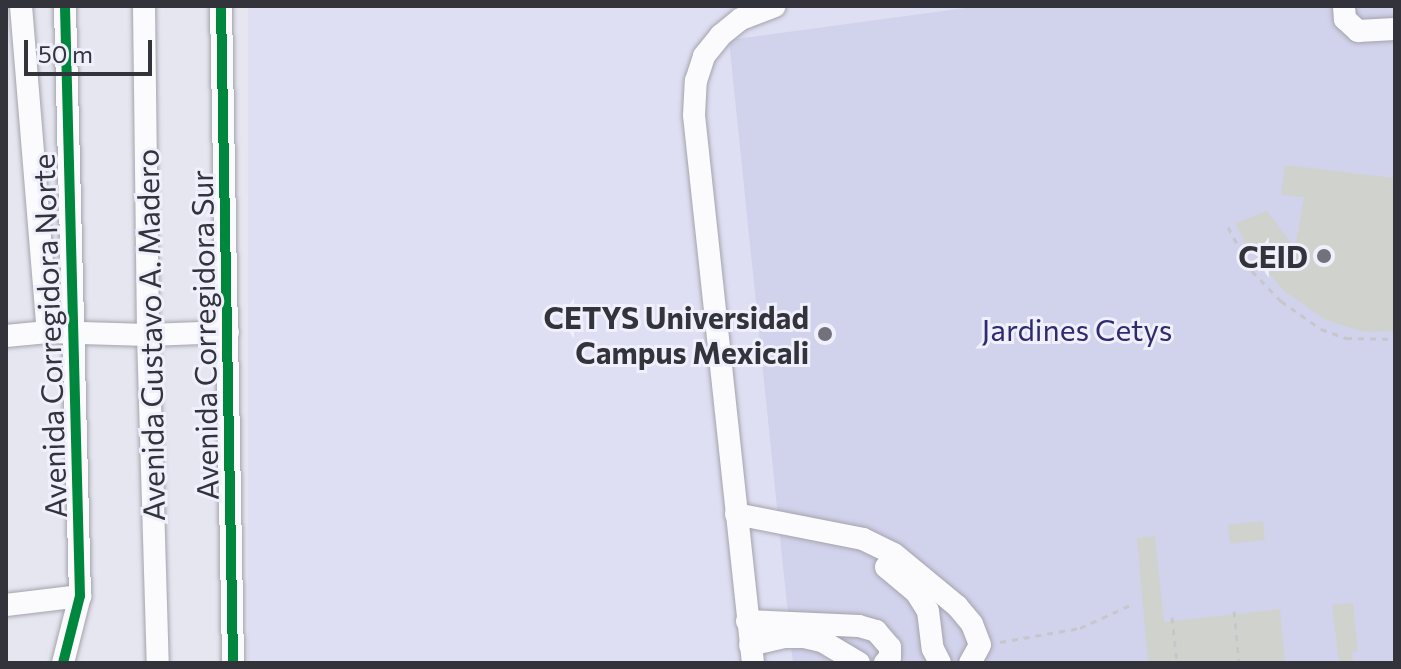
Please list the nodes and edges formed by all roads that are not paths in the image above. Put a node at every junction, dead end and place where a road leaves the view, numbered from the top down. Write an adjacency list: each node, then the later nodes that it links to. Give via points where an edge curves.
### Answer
1 (21, 6): 8 (street)
2 (65, 6): 10 (street, Avenida Corregidora Norte)
3 (144, 6): 11 (street, Avenida Gustavo A. Madero)
4 (221, 6): 9 (street, Avenida Corregidora Sur)
5 (775, 6): 13 (street, via 741,19 721,35 704,56 696,81 696,148)
6 (1344, 6): 7 (street, via 1345,19 1358,31)
7 (1395, 29)
8 (48, 332): 10 (street); 12 (street)
9 (228, 332): 11 (street); 21 (street, Avenida Corregidora Sur)
10 (72, 333): 11 (street); 14 (street, Avenida Corregidora Norte)
11 (148, 335): 20 (street, Avenida Gustavo A. Madero)
12 (6, 336)
13 (737, 524): 16 (street); 18 (street, via 863,539 894,554 972,624); 24 (street, via 832,544 901,575 928,611)
14 (80, 596): 15 (street); 19 (street, Avenida Corregidora Norte)
15 (6, 605)
16 (747, 621): 17 (street); 23 (street, via 876,631 890,647)
17 (751, 654): 22 (street, via 784,637 804,637 822,641)
18 (975, 654)
19 (63, 663)
20 (158, 663)
21 (233, 663)
22 (859, 663)
23 (885, 663)
24 (940, 663)

